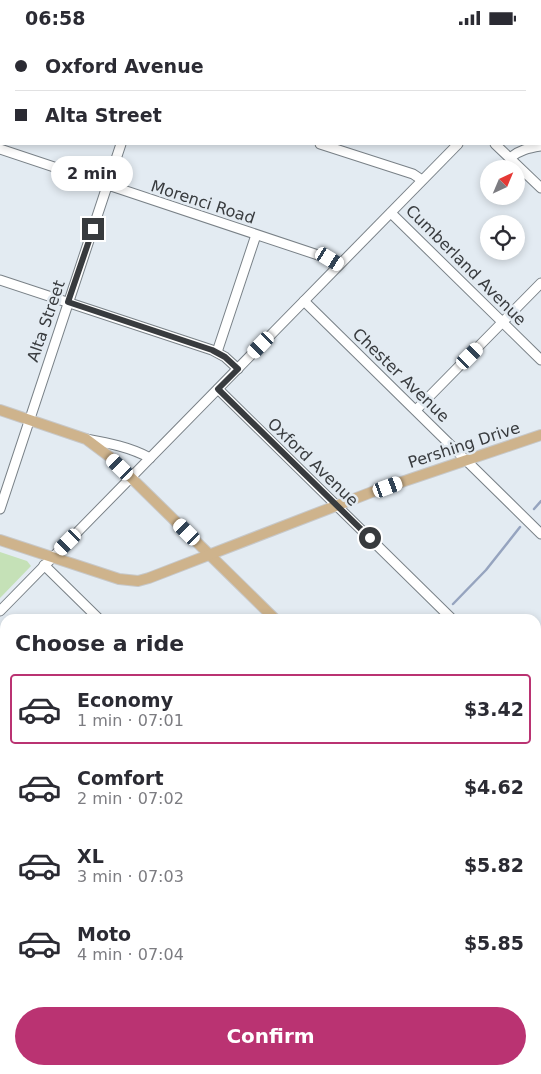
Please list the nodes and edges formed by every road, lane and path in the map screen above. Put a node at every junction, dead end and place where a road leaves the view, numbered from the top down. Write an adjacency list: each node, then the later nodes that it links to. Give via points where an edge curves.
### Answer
1 (121, 145): 9 (street, Alta Street)
2 (323, 145): 8 (street, via 413,174)
3 (457, 145): 8 (street)
4 (496, 145): 7 (street)
5 (541, 146): 7 (street, via 526,148)
6 (0, 149): 9 (street, Morenci Road)
7 (510, 158): 10 (street)
8 (422, 180): 11 (street)
9 (107, 186): 12 (street, Morenci Road); 17 (street, Alta Street)
10 (541, 188)
11 (391, 213): 13 (street); 18 (street, Cumberland Avenue)
12 (256, 235): 13 (street, Morenci Road, via 330,259); 19 (street)
13 (339, 265): 16 (street)
14 (0, 280): 17 (street)
15 (541, 283): 18 (street)
16 (304, 301): 21 (street); 23 (street, Chester Avenue)
17 (68, 302): 19 (street); 25 (street, Alta Street)
18 (503, 323): 20 (street, Cumberland Avenue); 23 (street)
19 (217, 352): 21 (street)
20 (541, 361)
21 (238, 369): 22 (street)
22 (218, 389): 28 (street); 31 (street, Oxford Avenue)
23 (416, 410): 29 (street, Chester Avenue)
24 (0, 411): 25 (main road)
25 (29, 420): 27 (main road); 32 (street, Alta Street)
26 (541, 435): 29 (main road, Pershing Drive)
27 (86, 439): 28 (street, via 112,444); 30 (main road)
28 (150, 458): 30 (street)
29 (466, 460): 31 (main road, Pershing Drive); 33 (street, Chester Avenue)
30 (131, 477): 35 (main road); 36 (street)
31 (337, 506): 35 (main road, Pershing Drive); 41 (street, Oxford Avenue)
32 (0, 509)
33 (541, 534)
34 (0, 540): 36 (main road, Pershing Drive)
35 (210, 555): 36 (main road, Pershing Drive, via 149,578 129,581); 40 (main road)
36 (53, 557): 37 (street)
37 (44, 565): 38 (street); 39 (street)
38 (0, 611)
39 (94, 614)
40 (270, 614)
41 (447, 614)

